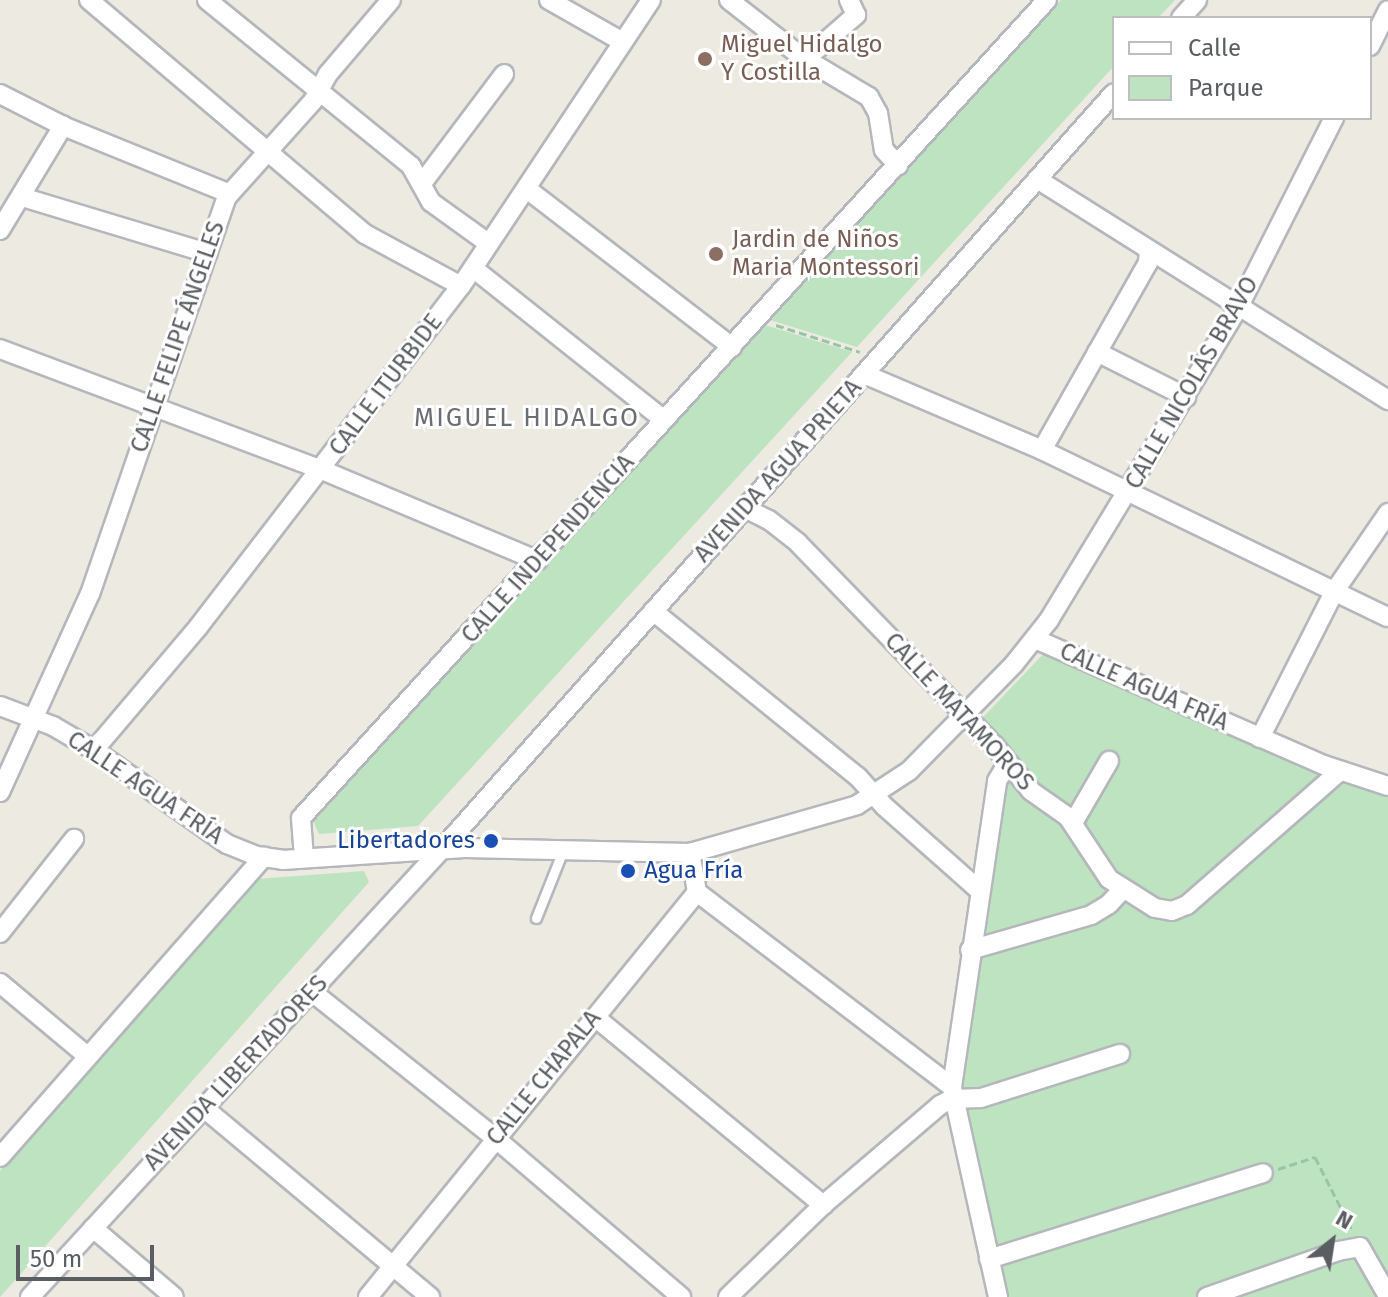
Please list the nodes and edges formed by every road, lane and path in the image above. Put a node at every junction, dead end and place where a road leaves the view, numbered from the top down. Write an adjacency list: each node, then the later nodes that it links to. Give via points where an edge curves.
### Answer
1 (89, 0): 21 (street)
2 (207, 0): 16 (street)
3 (391, 0): 16 (street, CALLE FELIPE ÁNGELES, via 328,74)
4 (549, 0): 12 (street)
5 (651, 0): 12 (street, CALLE ITURBIDE)
6 (729, 0): 14 (street)
7 (849, 0): 14 (street, via 856,15)
8 (1047, 0): 22 (street, CALLE INDEPENDENCIA)
9 (1197, 0): 11 (street)
10 (1388, 10): 13 (street)
11 (1183, 16)
12 (623, 42): 25 (street, CALLE ITURBIDE)
13 (1372, 42)
14 (802, 57): 22 (street, via 869,97 878,113 884,150)
15 (504, 74): 24 (street)
16 (319, 92): 21 (street, CALLE FELIPE ÁNGELES); 24 (street, via 411,166)
17 (0, 94): 20 (street)
18 (1112, 95): 23 (street, AVENIDA AGUA PRIETA)
19 (1333, 120): 34 (street, CALLE NICOLÁS BRAVO)
20 (63, 126): 26 (street); 27 (street)
21 (268, 155): 26 (street, CALLE FELIPE ÁNGELES); 33 (street, via 375,241)
22 (898, 165): 35 (street, CALLE INDEPENDENCIA)
23 (1037, 179): 30 (street); 39 (street, AVENIDA AGUA PRIETA)
24 (423, 182): 29 (street, via 431,202)
25 (527, 189): 29 (street, CALLE ITURBIDE); 36 (street)
26 (228, 193): 31 (street, CALLE FELIPE ÁNGELES)
27 (22, 197): 28 (street); 31 (street)
28 (0, 230)
29 (488, 243): 32 (street, CALLE ITURBIDE)
30 (1149, 250): 34 (street); 38 (street, via 1148,263)
31 (208, 253): 43 (street, CALLE FELIPE ÁNGELES)
32 (473, 268): 33 (street, CALLE ITURBIDE); 44 (street)
33 (461, 286): 46 (street, CALLE ITURBIDE)
34 (1239, 306): 41 (street, CALLE NICOLÁS BRAVO); 42 (street)
35 (757, 319): 36 (street, CALLE INDEPENDENCIA); 39 (path)
36 (732, 347): 44 (street, CALLE INDEPENDENCIA)
37 (0, 349): 43 (street)
38 (1097, 352): 41 (street); 45 (street)
39 (878, 358): 40 (street, AVENIDA AGUA PRIETA)
40 (864, 374): 45 (street); 48 (street, AVENIDA AGUA PRIETA)
41 (1186, 397): 47 (street, CALLE NICOLÁS BRAVO)
42 (1388, 400)
43 (153, 405): 46 (street); 57 (street, CALLE FELIPE ÁNGELES, via 106,553)
44 (664, 420): 50 (street, CALLE INDEPENDENCIA)
45 (1042, 450): 47 (street)
46 (322, 470): 50 (street); 59 (street, CALLE ITURBIDE)
47 (1130, 491): 51 (street); 54 (street, CALLE NICOLÁS BRAVO)
48 (745, 508): 52 (street, AVENIDA AGUA PRIETA); 56 (street, CALLE MATAMOROS, via 798,543)
49 (1388, 513): 51 (street)
50 (538, 561): 72 (street, CALLE INDEPENDENCIA, via 301,818)
51 (1334, 592): 53 (street); 58 (street)
52 (653, 611): 65 (street); 68 (street, AVENIDA AGUA PRIETA)
53 (1388, 617)
54 (1035, 639): 56 (street, CALLE AGUA FRÍA); 58 (street, CALLE AGUA FRÍA)
55 (0, 706): 57 (street, CALLE AGUA FRÍA)
56 (965, 716): 61 (street, CALLE MATAMOROS); 65 (street, CALLE AGUA FRÍA)
57 (36, 718): 59 (street, CALLE AGUA FRÍA); 64 (street, CALLE FELIPE ÁNGELES)
58 (1260, 738): 62 (street, CALLE AGUA FRÍA)
59 (94, 750): 71 (street, CALLE AGUA FRÍA, via 211,834)
60 (1109, 761): 66 (street)
61 (1008, 763): 66 (street, CALLE MATAMOROS, via 1031,791); 74 (street, via 997,781)
62 (1340, 771): 63 (street, CALLE AGUA FRÍA); 73 (street, CALLE MATAMOROS, via 1187,905 1172,911 1155,908)
63 (1388, 786)
64 (0, 792)
65 (875, 796): 70 (street, CALLE AGUA FRÍA, via 810,821); 74 (street)
66 (1073, 823): 73 (street, CALLE MATAMOROS, via 1097,865)
67 (74, 839): 77 (street)
68 (442, 849): 69 (street, CALLE AGUA FRÍA); 72 (street, CALLE AGUA FRÍA); 80 (street, AVENIDA LIBERTADORES)
69 (563, 850): 70 (street, CALLE AGUA FRÍA); 76 (lane)
70 (690, 853): 75 (street)
71 (264, 857): 72 (street, CALLE AGUA FRÍA); 83 (street)
72 (304, 858)
73 (1123, 889): 78 (street, via 1091,915)
74 (979, 890): 78 (street)
75 (697, 892): 81 (street, CALLE CHAPALA); 84 (street)
76 (536, 918)
77 (0, 933)
78 (970, 950): 84 (street)
79 (0, 983): 83 (street)
80 (311, 991): 85 (street, AVENIDA LIBERTADORES); 86 (street)
81 (595, 1017): 86 (street, CALLE CHAPALA); 89 (street)
82 (1120, 1054): 84 (street, via 981,1098)
83 (86, 1055): 87 (street)
84 (952, 1093): 89 (street); 92 (street)
85 (204, 1108): 90 (street, AVENIDA LIBERTADORES); 93 (street)
86 (495, 1138): 93 (street, CALLE CHAPALA); 99 (street)
87 (0, 1157)
88 (1263, 1173): 91 (path, via 1315,1157); 92 (street)
89 (823, 1205): 100 (street)
90 (93, 1228): 95 (street, AVENIDA LIBERTADORES); 96 (street)
91 (1360, 1247): 94 (street); 102 (street)
92 (989, 1259): 101 (street)
93 (392, 1267): 97 (street, CALLE CHAPALA); 98 (street)
94 (1388, 1296)
95 (30, 1297)
96 (174, 1297)
97 (368, 1297)
98 (430, 1297)
99 (681, 1297)
100 (728, 1297)
101 (998, 1297)
102 (1207, 1297)

